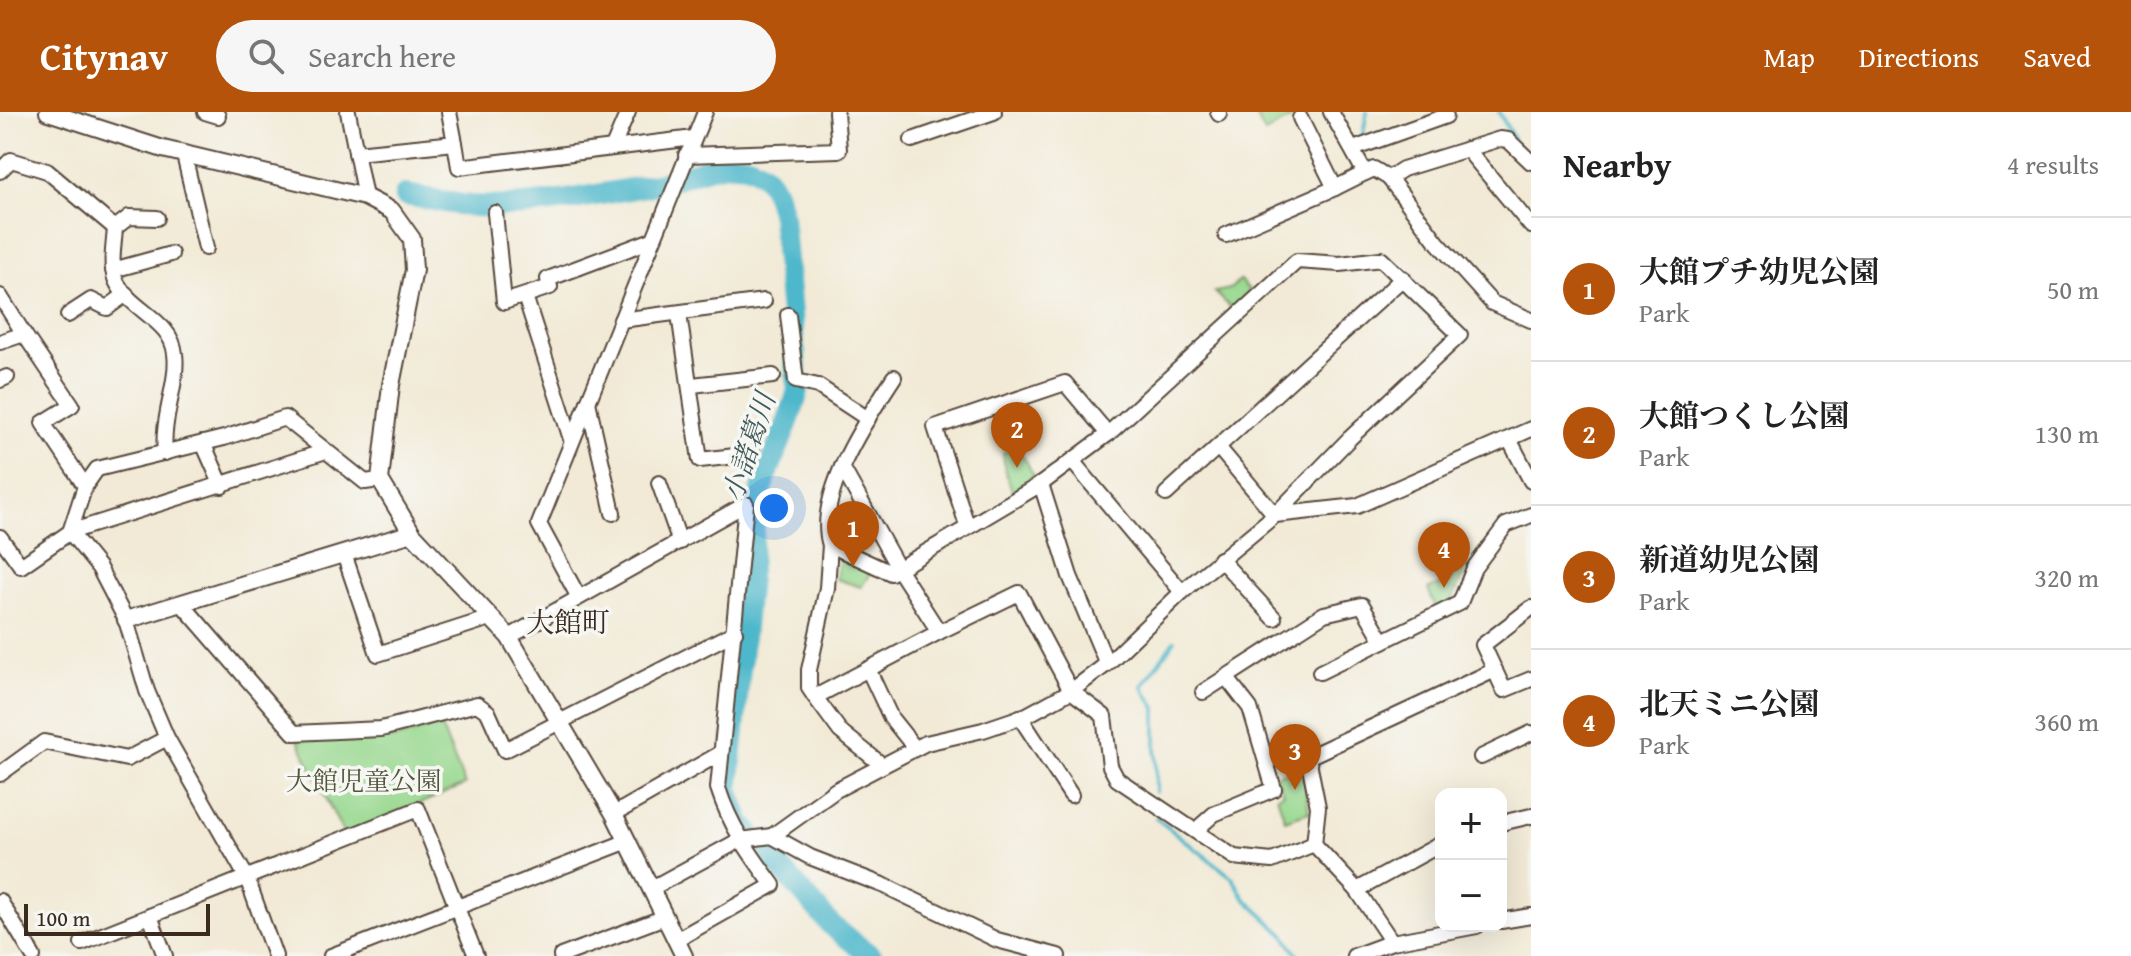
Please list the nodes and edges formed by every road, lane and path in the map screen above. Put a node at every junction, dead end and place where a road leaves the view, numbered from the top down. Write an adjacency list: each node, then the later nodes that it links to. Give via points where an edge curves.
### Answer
1 (48, 112): 18 (street)
2 (348, 112): 17 (street)
3 (449, 112): 13 (street)
4 (628, 112): 14 (street)
5 (705, 112): 11 (street)
6 (836, 112): 19 (street, via 839,150)
7 (994, 112): 12 (street)
8 (1331, 112): 15 (street)
9 (1446, 116): 15 (street)
10 (1300, 118): 24 (street)
11 (694, 138): 14 (street); 19 (street)
12 (912, 140)
13 (455, 143): 14 (street, via 459,167); 17 (street)
14 (613, 147)
15 (1353, 149): 22 (street)
16 (1467, 149): 21 (street, via 1508,140); 23 (street); 28 (street)
17 (356, 153): 25 (street)
18 (184, 155): 25 (street); 32 (street)
19 (686, 155): 31 (street)
20 (4, 162): 29 (street, via 47,171)
21 (1531, 162)
22 (1365, 173): 23 (street, via 1374,169); 24 (street)
23 (1389, 178): 44 (street, via 1492,303)
24 (1335, 188): 30 (street)
25 (365, 197): 63 (street, via 392,211 412,239 414,270 391,385)
26 (495, 213): 38 (street, via 504,302)
27 (157, 218): 29 (street, via 129,217)
28 (1531, 226)
29 (115, 228): 34 (street)
30 (1226, 235)
31 (652, 240): 38 (street, via 548,279 550,287); 43 (street)
32 (206, 248)
33 (171, 254): 34 (street)
34 (113, 270): 36 (street)
35 (1403, 278): 53 (street, via 1381,259 1340,264 1297,261); 57 (street); 71 (street, via 1460,335)
36 (126, 294): 41 (street, via 107,308 91,300); 59 (street, via 168,335 176,355 163,434)
37 (0, 296): 45 (street)
38 (525, 296): 54 (street)
39 (764, 301): 40 (street)
40 (679, 314): 43 (street); 49 (street)
41 (68, 315)
42 (788, 315): 51 (street, via 796,381 818,386)
43 (621, 320): 50 (street)
44 (1531, 320)
45 (24, 334): 46 (street); 67 (street, via 72,405 43,423)
46 (0, 342)
47 (773, 376): 49 (street)
48 (894, 377): 51 (street)
49 (692, 385): 60 (street, via 700,460)
50 (588, 402): 54 (street); 70 (street)
51 (868, 419): 62 (street)
52 (1531, 429): 55 (street)
53 (1108, 434): 61 (street); 73 (street, via 1065,383 935,427)
54 (571, 439): 83 (street, via 539,524)
55 (1509, 439): 64 (street); 71 (street, via 1357,506)
56 (203, 443): 58 (street, via 285,418); 59 (street); 68 (street)
57 (1218, 447): 69 (street); 71 (street)
58 (326, 451): 63 (street, via 365,482); 68 (street)
59 (165, 453): 67 (street, via 97,469)
60 (753, 454)
61 (1073, 462): 66 (street); 82 (street)
62 (842, 467): 78 (street, via 825,529); 81 (street)
63 (380, 480): 75 (street)
64 (1531, 481)
65 (659, 483): 77 (street)
66 (1041, 484): 73 (street); 93 (street, via 1070,576)
67 (85, 486): 74 (street)
68 (222, 486): 74 (street)
69 (1166, 494)
70 (613, 513)
71 (1275, 515): 80 (street)
72 (1531, 515): 92 (street, via 1506,525 1474,568 1460,603)
73 (967, 525): 81 (street)
74 (70, 532): 76 (street, via 21,566); 88 (street, via 99,568)
75 (412, 533): 79 (street); 86 (street)
76 (0, 537)
77 (680, 542): 83 (street); 89 (street, via 746,504)
78 (830, 545): 81 (street, via 891,573); 101 (street, via 827,588 809,670)
79 (344, 554): 84 (street); 86 (street, via 378,654)
80 (1220, 559): 82 (street); 87 (street)
81 (898, 568): 90 (street)
82 (1182, 592): 93 (street)
83 (578, 596): 91 (street)
84 (182, 604): 88 (street); 103 (street, via 294,733 381,729 477,704 488,712 505,750)
85 (1531, 608): 95 (street, via 1483,645)
86 (490, 618): 91 (street)
87 (1274, 618)
88 (126, 620): 105 (street)
89 (735, 632): 103 (street); 107 (street)
90 (939, 632): 94 (street); 99 (street, via 1019,593)
91 (509, 637): 103 (street)
92 (1383, 641): 96 (street); 97 (street, via 1362,605 1324,614)
93 (1107, 664): 99 (street)
94 (868, 669): 101 (street); 106 (street, via 891,718)
95 (1495, 670): 98 (street, via 1504,690); 119 (street, via 1308,757 1318,807)
96 (1320, 672)
97 (1226, 677): 100 (street); 115 (street, via 1250,708 1274,789 1214,814)
98 (1531, 679)
99 (1071, 691): 102 (street); 115 (street, via 1104,716 1110,766 1117,779)
100 (1203, 692)
101 (815, 697): 109 (street, via 840,731)
102 (1020, 717): 106 (street); 111 (street)
103 (562, 723): 112 (street)
104 (1531, 733): 108 (street)
105 (167, 738): 110 (street, via 127,759 44,742); 121 (street)
106 (915, 748): 109 (street)
107 (721, 753): 112 (street); 117 (street, via 718,788)
108 (1481, 757)
109 (882, 765): 116 (street)
110 (0, 774)
111 (1071, 795)
112 (614, 814): 118 (street)
113 (1531, 816): 114 (street)
114 (1507, 822)
115 (1196, 830): 119 (street, via 1234,857 1272,861)
116 (771, 836): 117 (street); 134 (street, via 885,886)
117 (740, 840): 122 (street); 131 (street, via 773,885)
118 (628, 841): 122 (street); 124 (street)
119 (1314, 844): 123 (street)
120 (1435, 847): 123 (street)
121 (247, 878): 124 (street, via 418,809); 126 (street); 137 (street)
122 (652, 888): 128 (street)
123 (1357, 890): 132 (street)
124 (456, 907): 138 (street); 139 (street)
125 (2, 910): 135 (street)
126 (150, 916): 133 (street); 136 (street)
127 (1531, 916): 129 (street)
128 (665, 917): 131 (street); 140 (street)
129 (1507, 920)
130 (1445, 932): 132 (street)
131 (676, 940): 141 (street)
132 (1392, 942): 143 (street)
133 (82, 943)
134 (1002, 949): 142 (street)
135 (33, 956)
136 (165, 956)
137 (275, 956)
138 (331, 956)
139 (476, 956)
140 (561, 956)
141 (684, 956)
142 (1058, 956)
143 (1354, 956)

